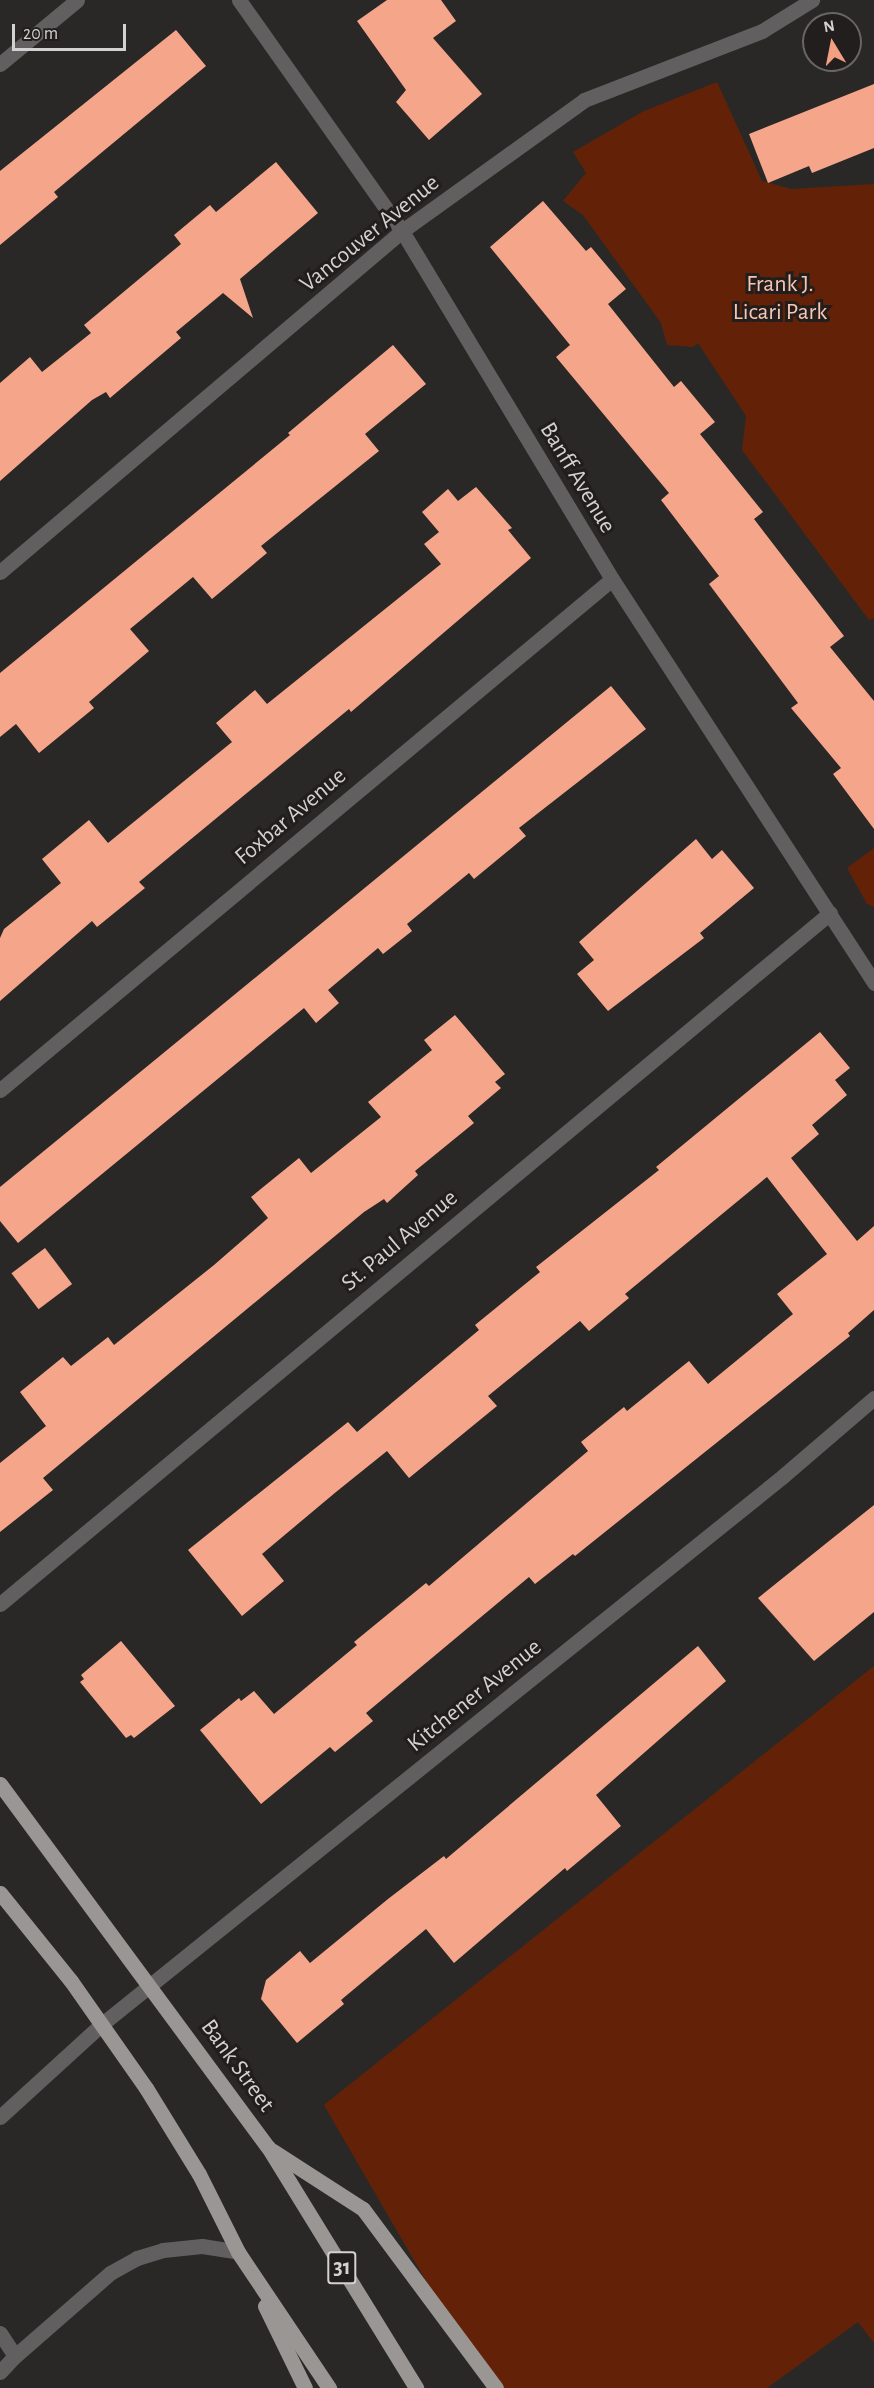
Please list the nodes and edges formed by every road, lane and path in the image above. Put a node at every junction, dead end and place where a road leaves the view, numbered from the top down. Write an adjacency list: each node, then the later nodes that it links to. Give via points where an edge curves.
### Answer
1 (77, 0): 4 (street)
2 (239, 0): 5 (street, Banff Avenue)
3 (812, 0): 5 (street, Vancouver Avenue, via 762,31 584,100)
4 (0, 64)
5 (402, 231): 6 (street, Vancouver Avenue); 7 (street, Banff Avenue)
6 (0, 572)
7 (612, 579): 8 (street, Banff Avenue); 10 (street, Foxbar Avenue)
8 (830, 913): 9 (street, Banff Avenue); 12 (street, St. Paul Avenue)
9 (874, 983)
10 (0, 1090)
11 (874, 1398): 15 (street, Kitchener Avenue, via 783,1476)
12 (0, 1604)
13 (0, 1784): 15 (main road, Bank Street / 31)
14 (0, 1893): 16 (main road)
15 (151, 1986): 16 (street, Kitchener Avenue); 18 (main road, Bank Street / 31)
16 (102, 2024): 17 (street, Kitchener Avenue); 19 (main road, via 193,2165)
17 (0, 2117)
18 (268, 2147): 25 (main road, Bank Street / 31); 26 (main road, via 363,2209)
19 (238, 2252): 21 (street, via 202,2246 163,2250 136,2258 110,2273); 23 (main road); 24 (main road)
20 (0, 2333): 21 (street)
21 (15, 2356): 22 (street)
22 (0, 2372)
23 (305, 2388)
24 (329, 2388)
25 (416, 2388)
26 (496, 2388)

